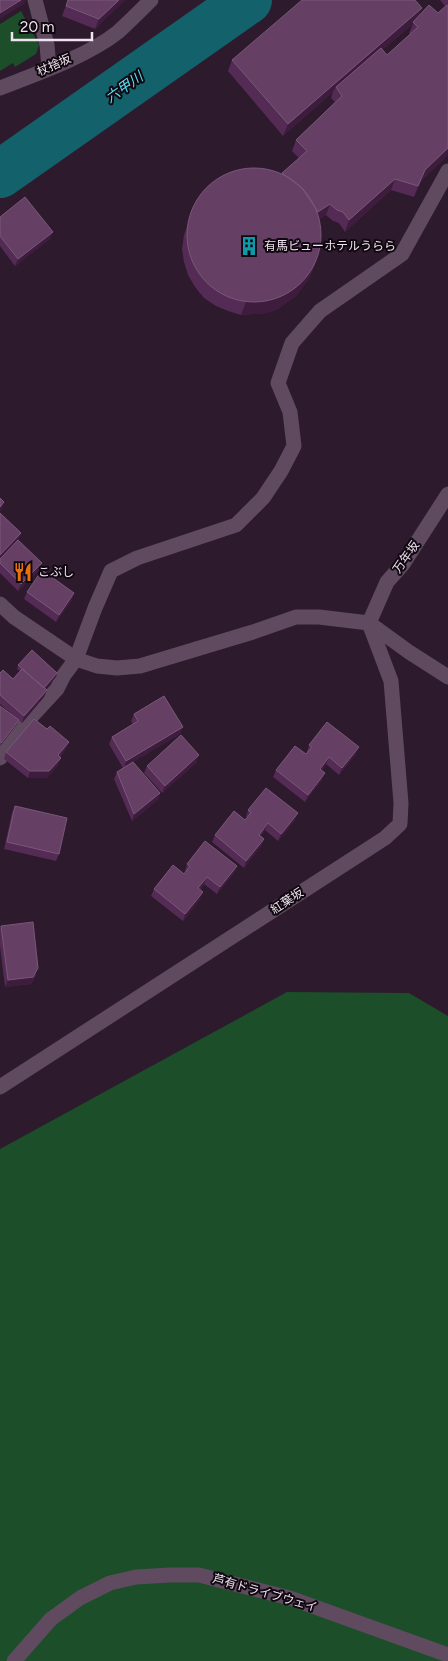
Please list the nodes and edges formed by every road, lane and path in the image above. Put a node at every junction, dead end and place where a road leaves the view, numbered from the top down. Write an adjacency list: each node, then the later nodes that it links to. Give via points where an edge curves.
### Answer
1 (35, 0): 3 (street, via 47,45)
2 (151, 0): 3 (street, 杖捨坂, via 117,33)
3 (49, 68): 4 (street, 杖捨坂)
4 (0, 88)
5 (448, 171): 9 (street, via 402,254 320,311 292,343 278,383 290,412 294,446 263,498 236,525 137,558 111,571)
6 (448, 494): 8 (street, 万年坂, via 387,582)
7 (0, 604): 9 (street)
8 (369, 623): 9 (street, via 296,617 140,666 104,667); 10 (street); 12 (street, 紅葉坂, via 391,681 400,824 385,838)
9 (76, 659): 11 (street, via 57,689 19,730)
10 (448, 677)
11 (0, 758)
12 (0, 1087)
13 (448, 1655): 14 (street, 芦有ドライブウェイ, via 245,1585 199,1575 170,1575 136,1577 110,1583 80,1598 51,1619)
14 (14, 1661)

